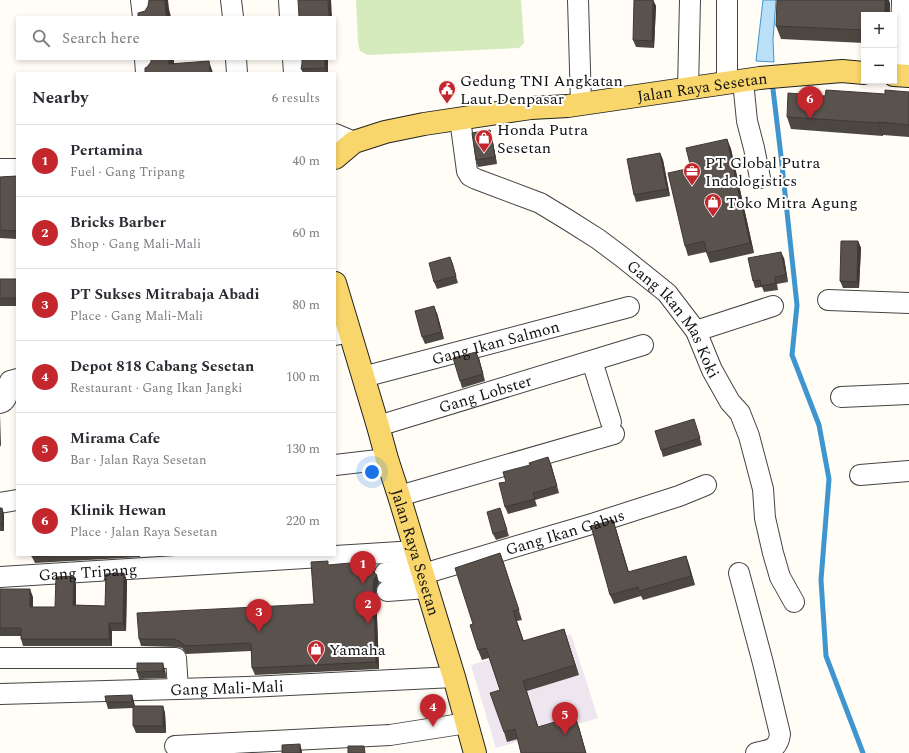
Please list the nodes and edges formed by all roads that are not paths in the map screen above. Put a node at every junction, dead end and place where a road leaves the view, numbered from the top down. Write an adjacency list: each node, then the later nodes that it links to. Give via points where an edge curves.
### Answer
1 (142, 0): 8 (street)
2 (231, 0): 9 (street)
3 (289, 0): 10 (street)
4 (578, 0): 21 (street)
5 (690, 0): 20 (street)
6 (727, 0): 19 (street)
7 (902, 0): 18 (street)
8 (142, 16)
9 (233, 16)
10 (290, 16)
11 (145, 60): 14 (street)
12 (236, 60): 15 (street)
13 (293, 60): 16 (street)
14 (146, 72)
15 (237, 72)
16 (294, 72)
17 (861, 73): 19 (main road, Jalan Raya Sesetan, via 842,71)
18 (901, 75)
19 (752, 80): 20 (main road, Jalan Raya Sesetan); 27 (street, via 747,121)
20 (688, 89): 21 (main road, Jalan Raya Sesetan)
21 (581, 104): 22 (main road, Jalan Raya Sesetan, via 531,108)
22 (460, 119): 23 (main road, Jalan Raya Sesetan); 33 (street, Gang Ikan Mas Koki, via 466,171 470,176 540,203 598,240 667,293)
23 (345, 138): 24 (main road, Jalan Raya Sesetan)
24 (336, 156)
25 (0, 169): 26 (street)
26 (16, 169)
27 (760, 178)
28 (336, 293): 34 (main road, Jalan Raya Sesetan)
29 (828, 300): 30 (street)
30 (909, 303)
31 (773, 306): 33 (street)
32 (629, 307): 37 (street, Gang Ikan Salmon)
33 (696, 331): 55 (street, Gang Ikan Mas Koki, via 712,370 730,402 740,413 750,436 763,489 765,518 773,553 780,577)
34 (342, 334): 37 (main road, Jalan Raya Sesetan)
35 (643, 345): 36 (street, Gang Lobster)
36 (592, 360): 42 (street, Gang Lobster); 48 (street, via 613,428)
37 (363, 377): 42 (main road, Jalan Raya Sesetan)
38 (16, 379): 41 (street, via 10,381 6,399)
39 (909, 394): 40 (street)
40 (841, 397)
41 (0, 403)
42 (378, 426): 43 (main road, Jalan Raya Sesetan)
43 (387, 459): 44 (street); 48 (main road, Jalan Raya Sesetan)
44 (336, 465)
45 (909, 471): 46 (street)
46 (860, 475)
47 (706, 485): 51 (street, Gang Ikan Gabus, via 602,521)
48 (399, 496): 51 (main road, Jalan Raya Sesetan)
49 (16, 500): 50 (street)
50 (0, 503)
51 (422, 570): 53 (street, Gang Tripang); 54 (street); 57 (main road, Jalan Raya Sesetan)
52 (739, 573): 64 (street, via 780,734 779,741 772,749)
53 (0, 577)
54 (386, 582)
55 (794, 602)
56 (0, 658): 58 (street, via 176,658)
57 (454, 677): 58 (street, Gang Mali-Mali); 60 (main road, Jalan Raya Sesetan)
58 (178, 689): 59 (street, Gang Mali-Mali)
59 (0, 694)
60 (467, 723): 61 (street, via 390,735); 63 (main road, Jalan Raya Sesetan)
61 (376, 744): 62 (street)
62 (175, 746)
63 (475, 753)
64 (756, 753)

